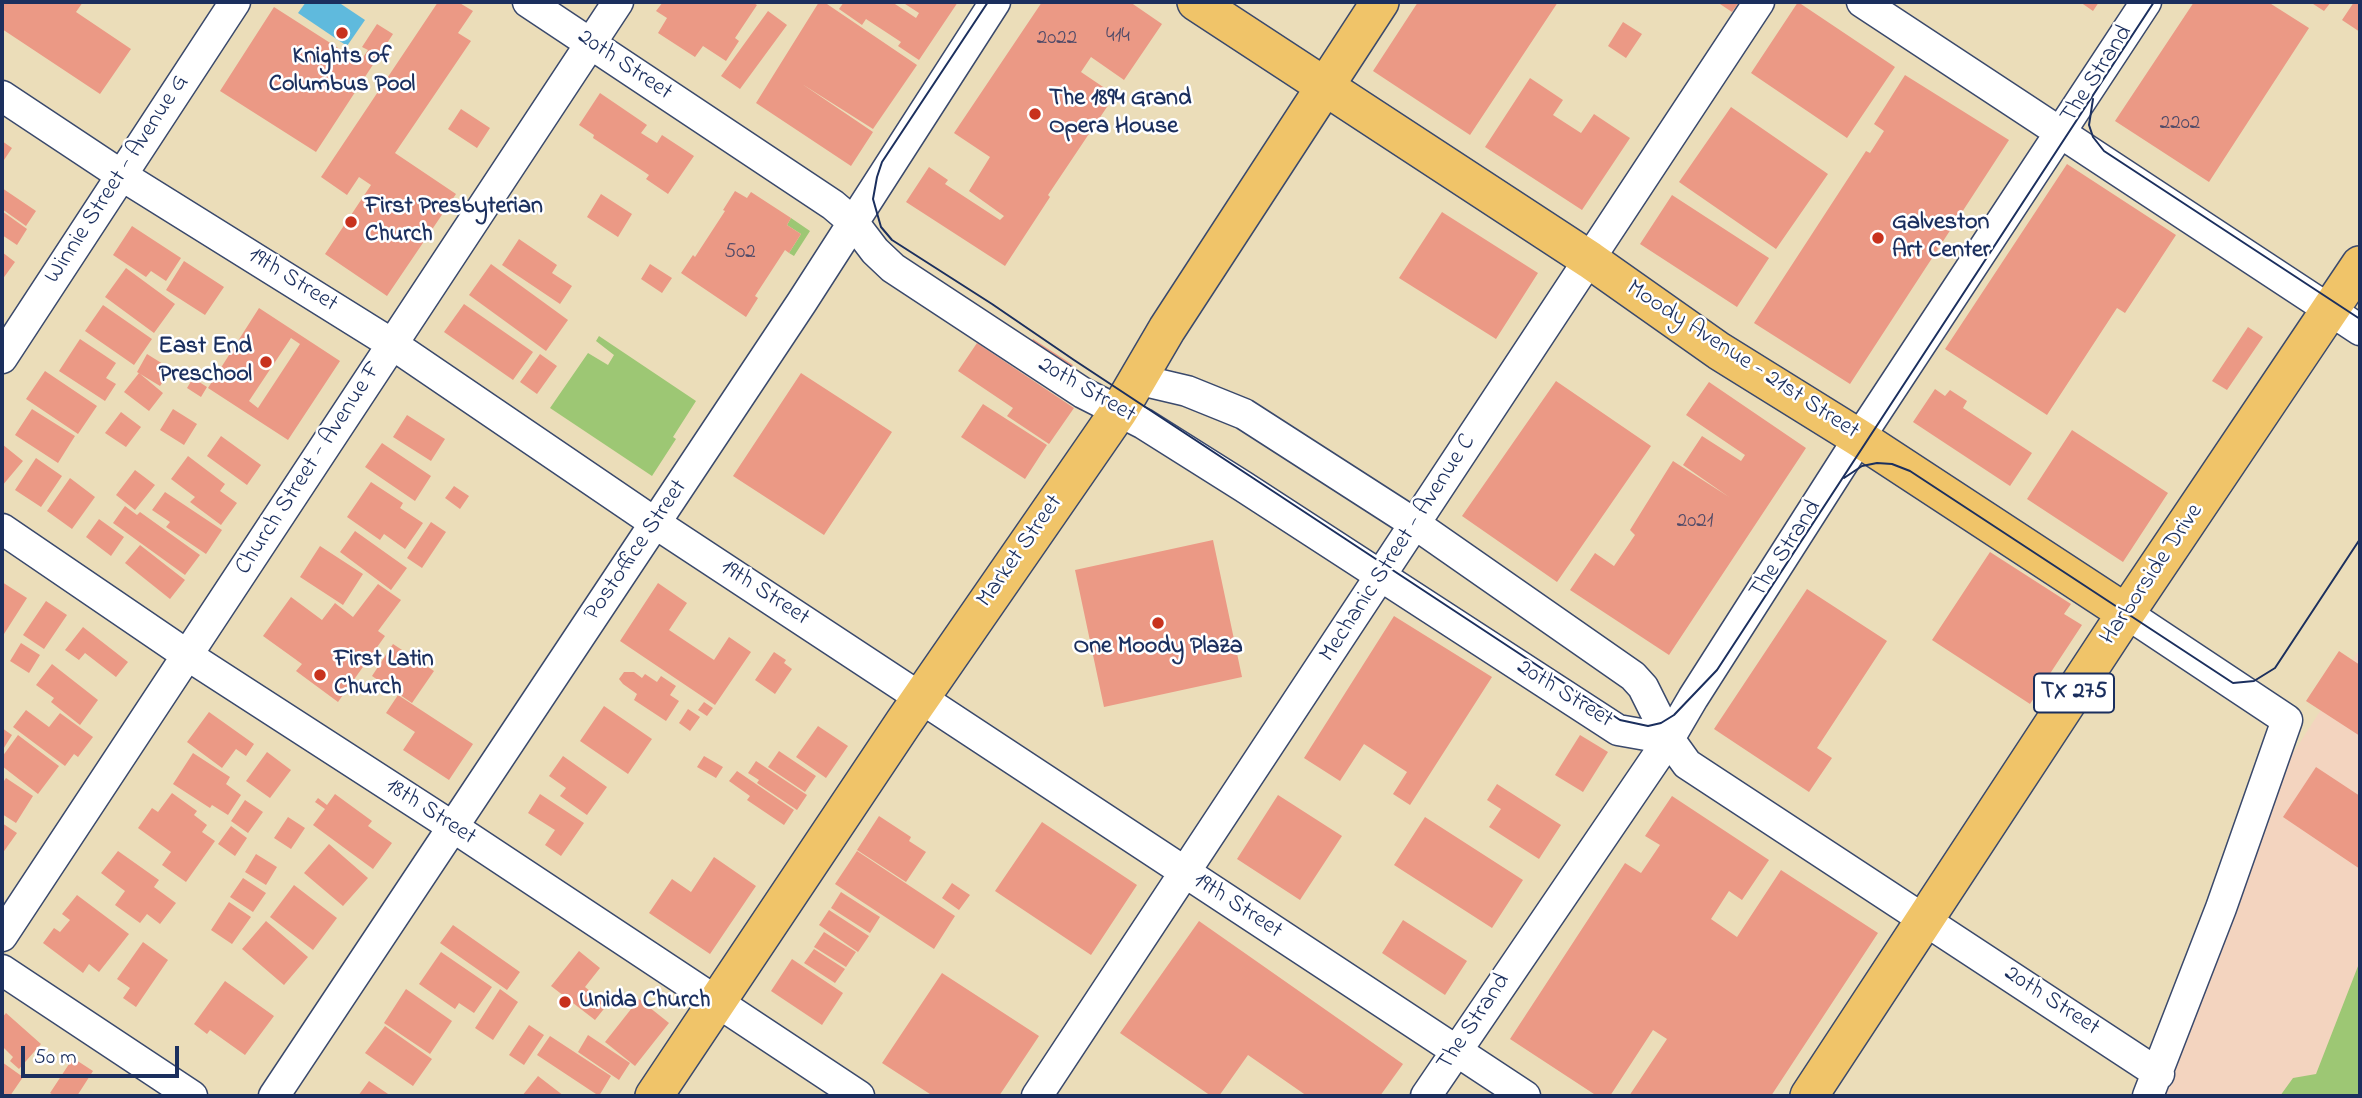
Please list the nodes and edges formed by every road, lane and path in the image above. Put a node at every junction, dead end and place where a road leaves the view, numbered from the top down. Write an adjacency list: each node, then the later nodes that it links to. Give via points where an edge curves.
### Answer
1 (234, 2): 14 (street, Winnie Street - Avenue G)
2 (528, 2): 10 (street, 20th Street)
3 (618, 2): 10 (street, Church Street - Avenue F)
4 (995, 2): 15 (street, Postoffice Street)
5 (1196, 2): 11 (main road, Moody Avenue - 21st Street)
6 (1380, 2): 11 (main road, Market Street)
7 (1759, 2): 16 (street, Mechanic Street - Avenue C)
8 (1862, 2): 13 (street)
9 (2146, 2): 13 (street, The Strand)
10 (591, 43): 15 (street, 20th Street, via 830,202); 19 (street, Church Street - Avenue F)
11 (1326, 87): 16 (main road, Moody Avenue - 21st Street); 21 (main road, Market Street)
12 (2, 96): 14 (street, 19th Street)
13 (2060, 132): 18 (street); 23 (street, The Strand)
14 (121, 175): 19 (street, 19th Street); 20 (street, Winnie Street - Avenue G)
15 (853, 222): 22 (street, 20th Street, via 893,268 1083,393); 24 (street, Postoffice Street)
16 (1590, 260): 23 (main road, Moody Avenue - 21st Street, via 1719,351); 25 (street, Mechanic Street - Avenue C)
17 (2360, 265): 18 (main road, Harborside Drive / TX 275)
18 (2346, 320): 28 (main road, Harborside Drive / TX 275)
19 (392, 344): 24 (street, 19th Street); 29 (street, Church Street - Avenue F)
20 (2, 358)
21 (1136, 379): 22 (main road, Market Street); 25 (street, 20th Street, via 1187,391 1244,414)
22 (1119, 411): 27 (street, 20th Street); 30 (main road, Market Street)
23 (1859, 438): 28 (main road, Moody Avenue - 21st Street); 31 (street, The Strand)
24 (655, 523): 30 (street, 19th Street); 32 (street, Postoffice Street)
25 (1415, 524): 27 (street, Mechanic Street - Avenue C); 31 (street, 20th Street, via 1633,676)
26 (2, 529): 29 (street, 18th Street)
27 (1380, 577): 31 (street, 20th Street, via 1618,730); 33 (street, Mechanic Street - Avenue C)
28 (2126, 613): 34 (main road, Harborside Drive / TX 275); 39 (street, Moody Avenue - 21st Street, via 2287,720)
29 (187, 655): 32 (street, 18th Street); 35 (street, Church Street - Avenue F)
30 (921, 698): 33 (street, 19th Street); 37 (main road, Market Street)
31 (1669, 739): 34 (street, 20th Street, via 1687,764); 38 (street, The Strand)
32 (453, 828): 37 (street, 18th Street); 41 (street, Postoffice Street)
33 (1185, 873): 38 (street, 19th Street); 44 (street, Mechanic Street - Avenue C)
34 (1926, 920): 39 (street, 20th Street); 47 (main road, Harborside Drive / TX 275)
35 (2, 936)
36 (2, 970): 40 (street)
37 (719, 1002): 42 (main road, Market Street); 43 (street, 18th Street)
38 (1457, 1050): 45 (street, The Strand); 46 (street, 19th Street)
39 (2153, 1085)
40 (192, 1096)
41 (274, 1096)
42 (654, 1096)
43 (859, 1096)
44 (1037, 1096)
45 (1426, 1096)
46 (1525, 1096)
47 (1809, 1096)

